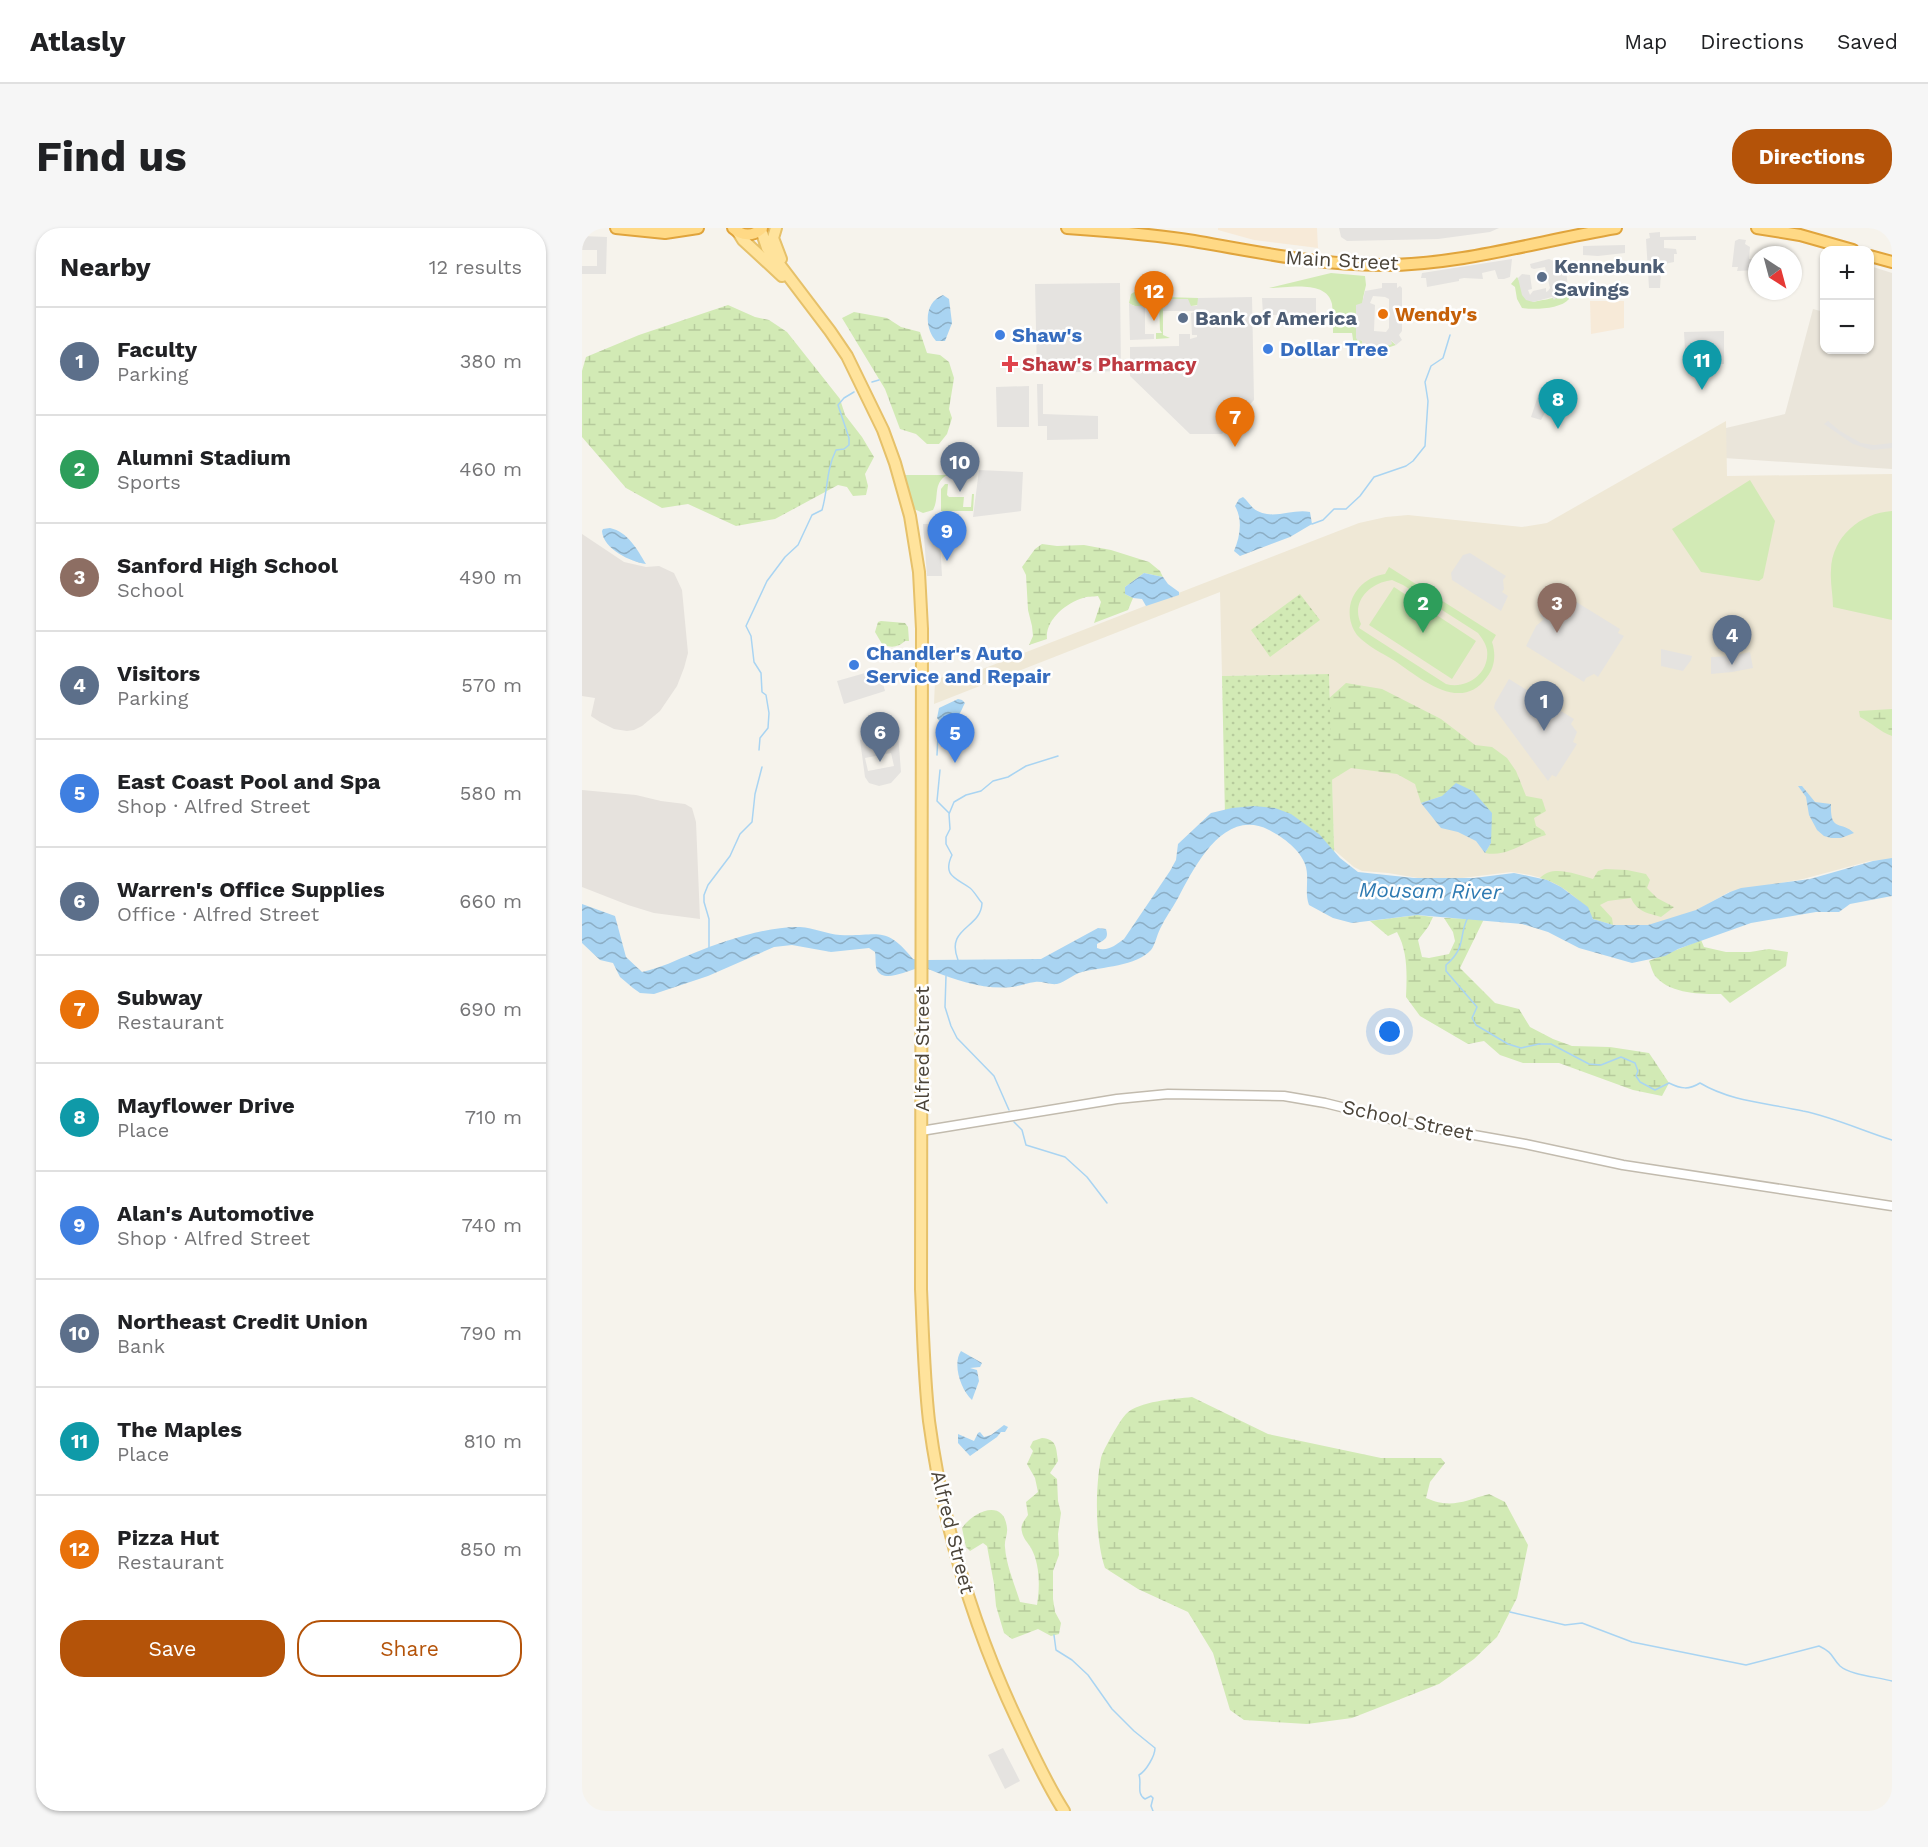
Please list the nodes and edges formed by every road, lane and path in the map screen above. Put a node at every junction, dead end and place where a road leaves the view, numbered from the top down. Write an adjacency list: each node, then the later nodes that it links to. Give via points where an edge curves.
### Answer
1 (616, 228): 2 (highway, via 665,233)
2 (698, 228)
3 (763, 228): 8 (highway, via 750,235); 12 (main road, Alfred Street, via 767,248)
4 (776, 228): 12 (main road, via 773,241)
5 (1067, 228): 6 (highway, Main Street, via 1152,235 1299,260 1383,265 1469,256)
6 (1616, 228)
7 (1757, 228): 9 (highway)
8 (734, 229): 13 (main road, Alfred Street)
9 (1839, 246)
10 (1874, 257): 11 (highway)
11 (1892, 262)
12 (787, 273): 13 (main road, Alfred Street)
13 (798, 291): 14 (main road, Alfred Street, via 847,356 869,398 910,516 919,572)
14 (921, 1131): 15 (street, School Street, via 1168,1094 1284,1096 1623,1165); 16 (main road, Alfred Street, via 923,1340 938,1476 952,1541 987,1650 1031,1750)
15 (1892, 1206)
16 (1064, 1811)

